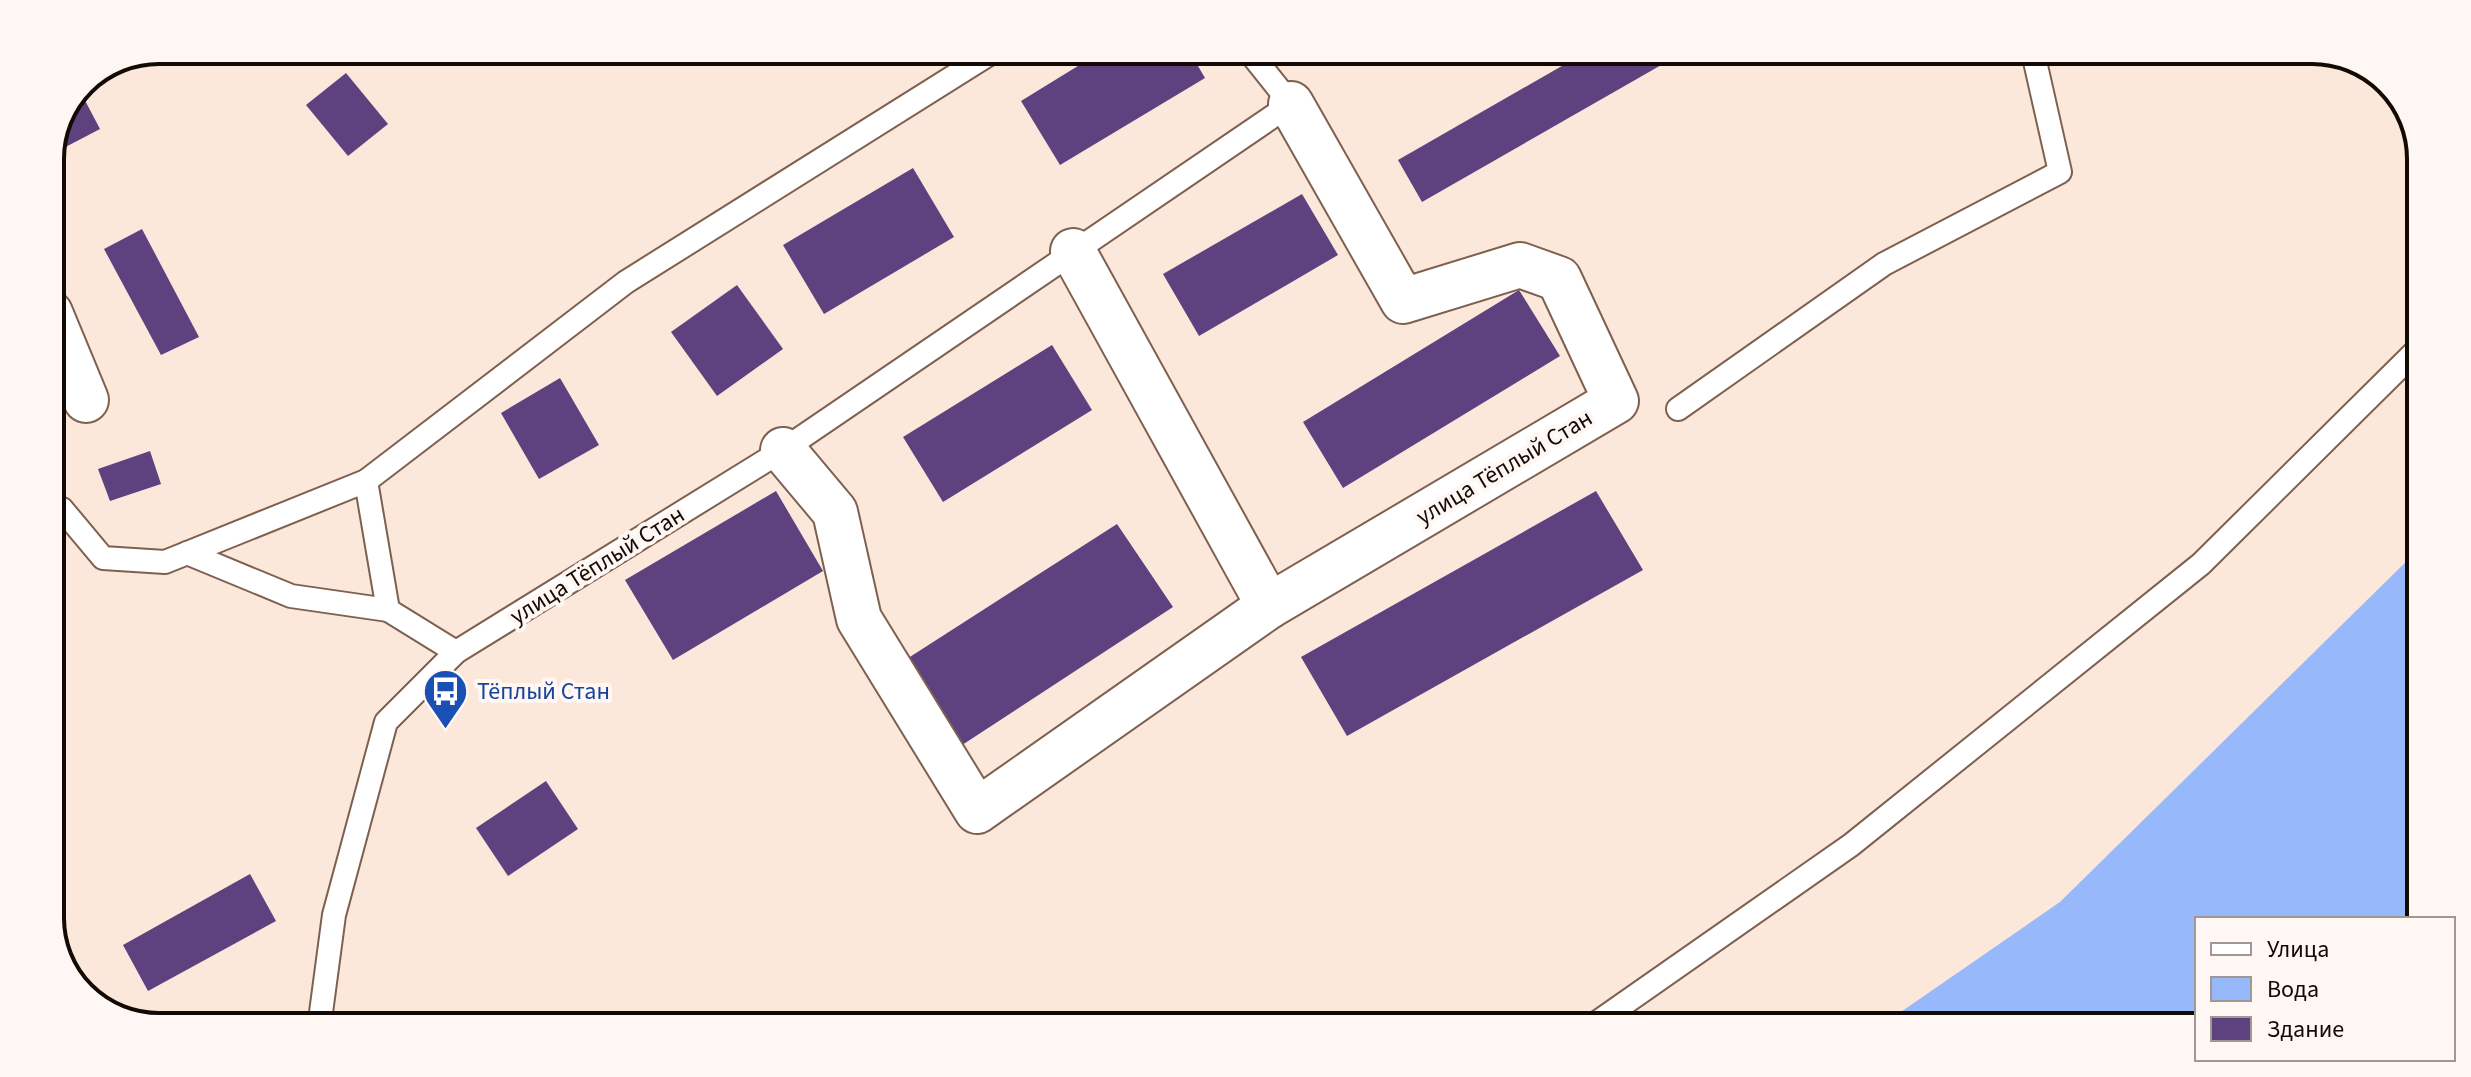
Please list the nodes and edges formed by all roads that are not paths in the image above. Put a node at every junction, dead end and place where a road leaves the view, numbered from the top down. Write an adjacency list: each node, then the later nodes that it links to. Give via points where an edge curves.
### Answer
1 (973, 64): 11 (lane, via 626,282)
2 (1259, 64): 4 (lane)
3 (2036, 64): 9 (lane, via 2060,172 1884,264)
4 (1291, 104): 5 (lane, улица Тёплый Стан); 14 (street, улица Тёплый Стан, via 1403,301 1520,265 1559,279 1616,401)
5 (1073, 251): 10 (lane, улица Тёплый Стан); 14 (street)
6 (64, 347): 8 (street)
7 (2407, 360): 18 (lane, via 2201,564 1851,845)
8 (86, 400)
9 (1678, 409)
10 (783, 450): 14 (street, via 835,512 859,619 977,811); 16 (lane, улица Тёплый Стан)
11 (366, 481): 13 (lane); 15 (lane)
12 (64, 511): 13 (lane, via 103,558 165,562)
13 (187, 553): 15 (lane, via 291,596)
14 (1269, 606)
15 (388, 610): 16 (lane)
16 (456, 652): 17 (lane, улица Тёплый Стан, via 386,722 334,915)
17 (321, 1013)
18 (1611, 1013)

